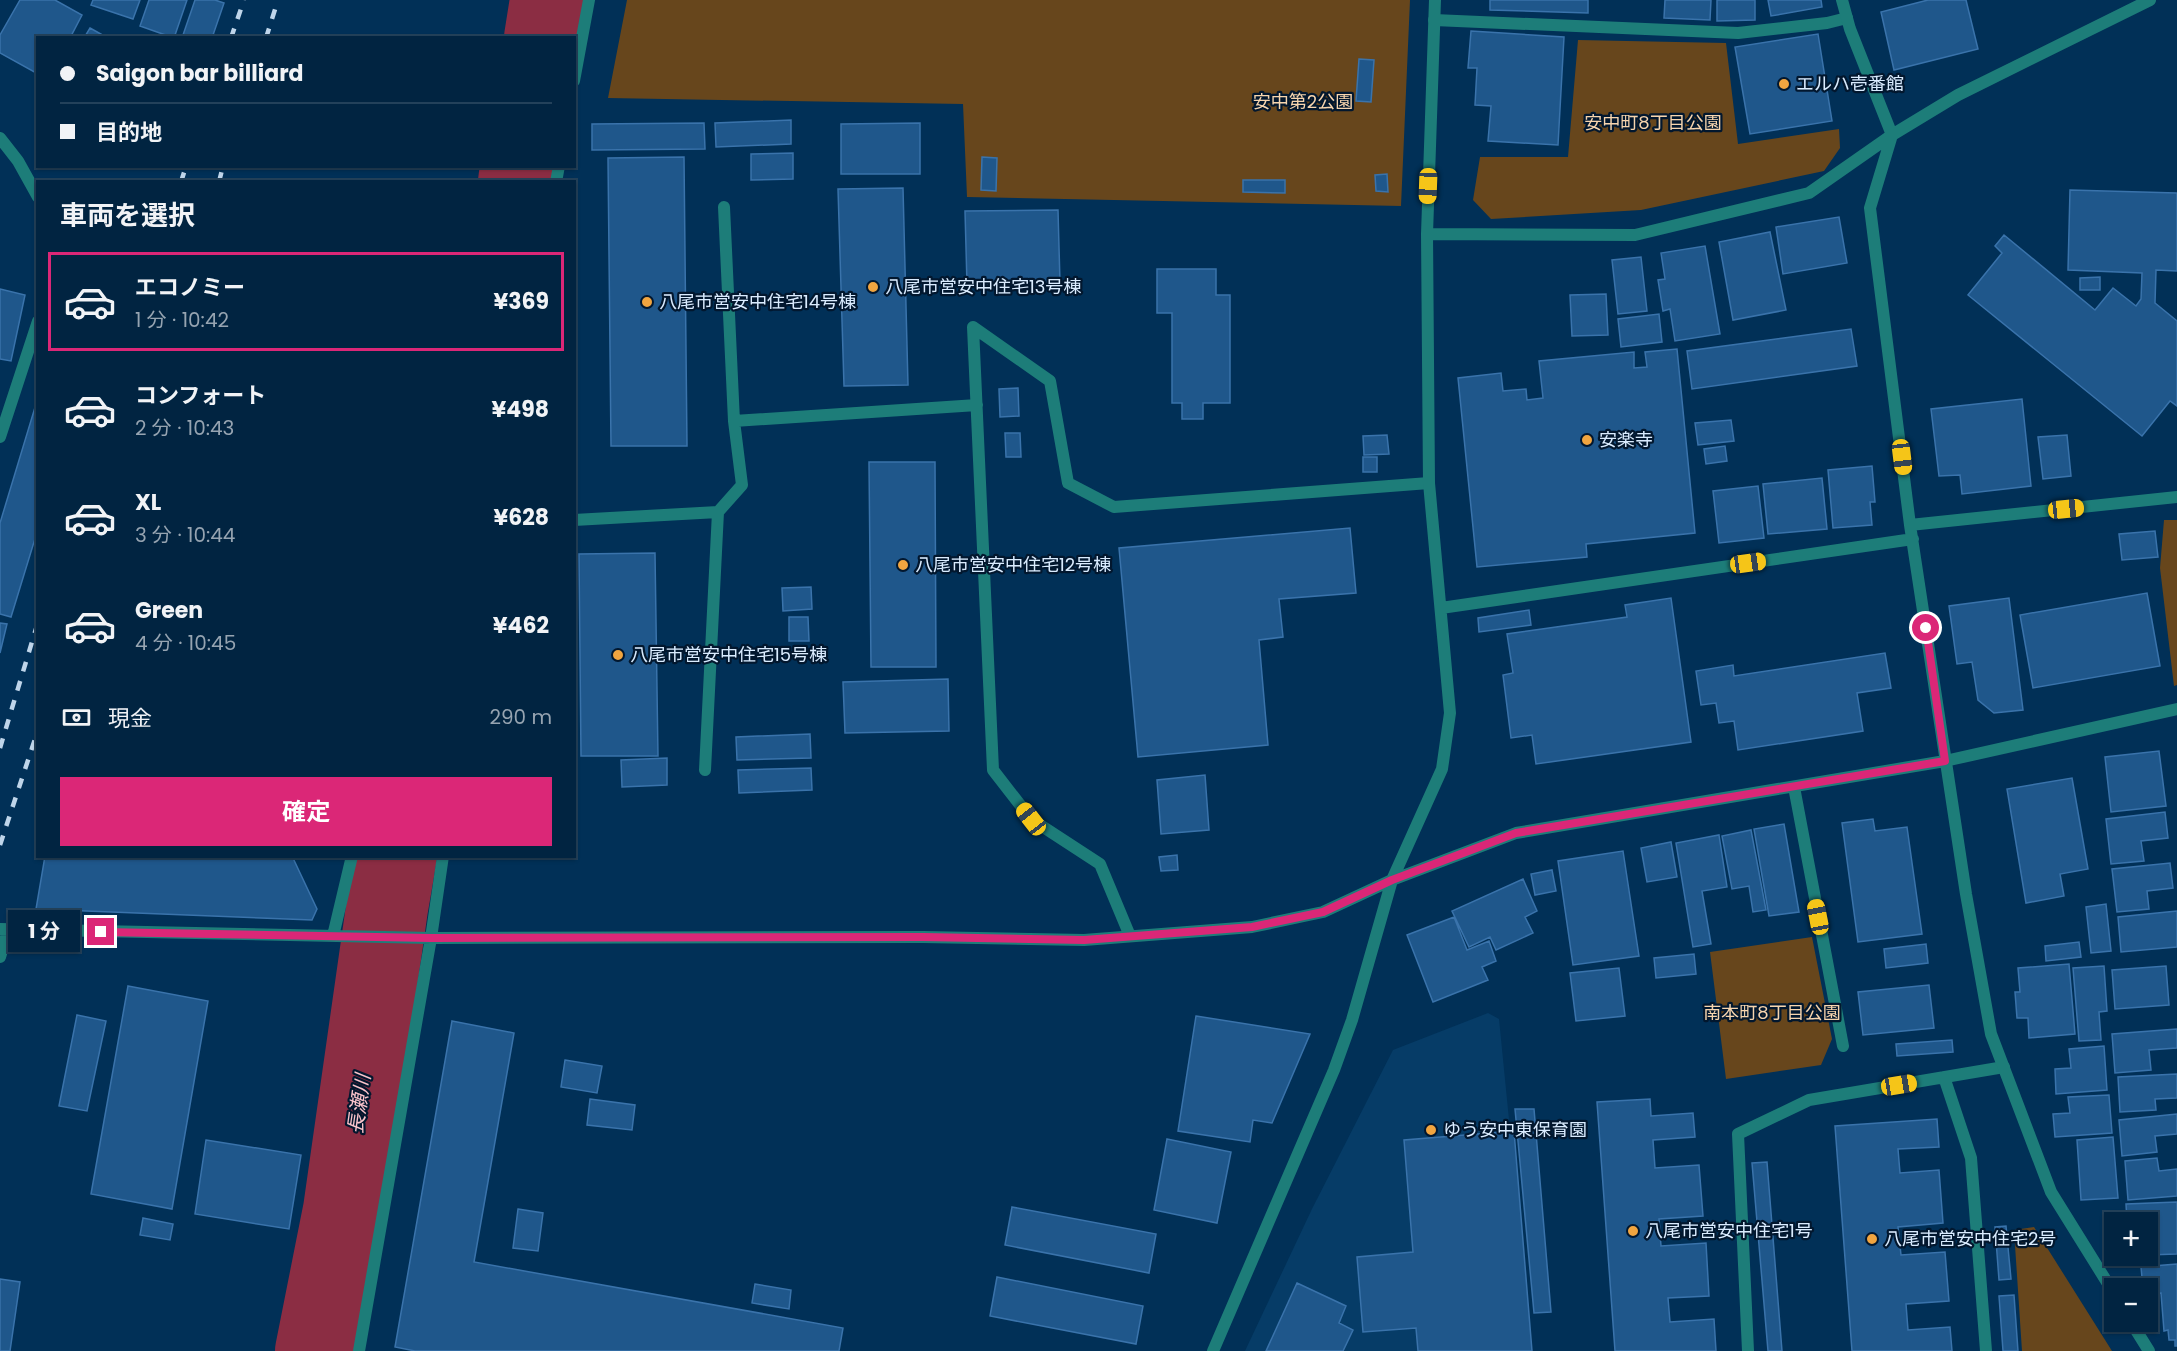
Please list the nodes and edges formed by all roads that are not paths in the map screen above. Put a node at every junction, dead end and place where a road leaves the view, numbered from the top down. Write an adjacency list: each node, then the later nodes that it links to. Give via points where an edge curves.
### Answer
1 (589, 0): 7 (street)
2 (1435, 0): 6 (street)
3 (1842, 0): 5 (street)
4 (2150, 0): 8 (street, via 1958,94)
5 (1847, 18): 6 (street, via 1738,33); 8 (street)
6 (1434, 20): 12 (street)
7 (576, 70)
8 (1892, 135): 12 (street, via 1809,193 1635,235); 21 (street, via 1870,208)
9 (0, 138): 10 (street)
10 (36, 193)
11 (723, 207): 15 (street)
12 (1427, 234): 17 (street)
13 (36, 327): 16 (street)
14 (977, 405): 15 (street); 17 (street, via 973,327 1050,381 1068,483 1114,507); 33 (street, via 993,770 1031,819 1100,864)
15 (734, 421): 19 (street, via 742,485)
16 (0, 437)
17 (1429, 483): 23 (street)
18 (2177, 497): 21 (street)
19 (718, 512): 20 (street); 26 (street)
20 (576, 520)
21 (1910, 525): 22 (street)
22 (1912, 539): 23 (street); 25 (street)
23 (1441, 608): 30 (street, via 1450,713 1442,769)
24 (2177, 709): 25 (street)
25 (1945, 761): 27 (street); 37 (street, via 1991,1034)
26 (705, 770)
27 (1794, 787): 30 (street, via 1516,833); 36 (street)
28 (351, 858): 32 (street)
29 (443, 858): 34 (street)
30 (1392, 880): 33 (street, via 1323,912 1262,925); 42 (street, via 1334,1070)
31 (4, 930): 32 (street); 35 (street)
32 (333, 936): 34 (street)
33 (1130, 936): 34 (street, via 1084,940)
34 (431, 938): 41 (street)
35 (0, 957)
36 (1843, 1046)
37 (2004, 1067): 38 (street); 39 (street, via 2051,1192)
38 (1944, 1077): 43 (street, via 1809,1100 1738,1134); 44 (street, via 1971,1158)
39 (2104, 1278)
40 (2138, 1332): 45 (street)
41 (359, 1351)
42 (1213, 1351)
43 (1748, 1351)
44 (1986, 1351)
45 (2150, 1351)

